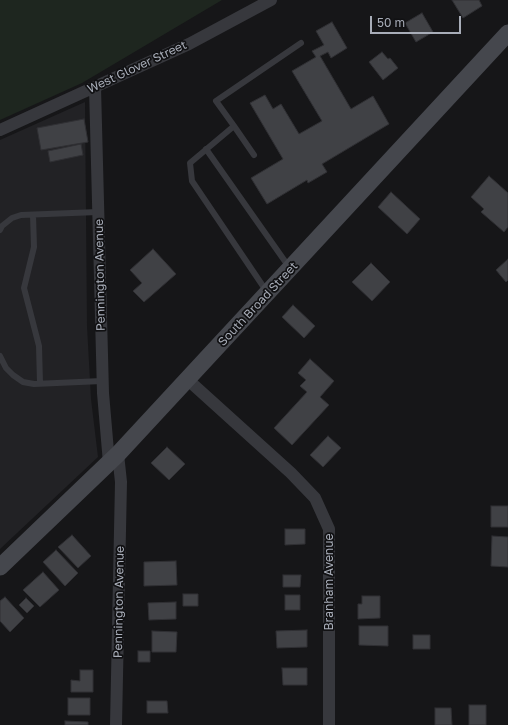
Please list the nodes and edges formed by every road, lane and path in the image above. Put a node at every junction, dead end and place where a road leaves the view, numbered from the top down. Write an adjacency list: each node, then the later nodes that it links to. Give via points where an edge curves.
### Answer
1 (271, 0): 4 (street, West Glover Street, via 188,44)
2 (508, 32): 12 (main road, South Broad Street)
3 (301, 43): 5 (lane, via 216,101)
4 (95, 87): 6 (street, West Glover Street); 9 (street, Pennington Avenue)
5 (234, 126): 7 (lane); 8 (lane)
6 (0, 130)
7 (206, 149): 12 (lane); 13 (lane, via 190,163 192,180)
8 (254, 155)
9 (98, 212): 10 (lane); 16 (street, Pennington Avenue)
10 (33, 215): 11 (lane, via 12,218); 17 (lane, via 34,247 24,288 39,346)
11 (0, 230)
12 (291, 269): 13 (main road, South Broad Street)
13 (268, 293): 15 (main road, South Broad Street)
14 (0, 356): 17 (lane, via 12,375 23,382)
15 (187, 379): 18 (main road, South Broad Street); 21 (street, Branham Avenue, via 315,498 329,529)
16 (102, 381): 17 (lane); 18 (street, Pennington Avenue)
17 (40, 383)
18 (113, 459): 19 (main road, South Broad Street); 20 (street, Pennington Avenue, via 121,482)
19 (0, 567)
20 (116, 725)
21 (328, 725)

